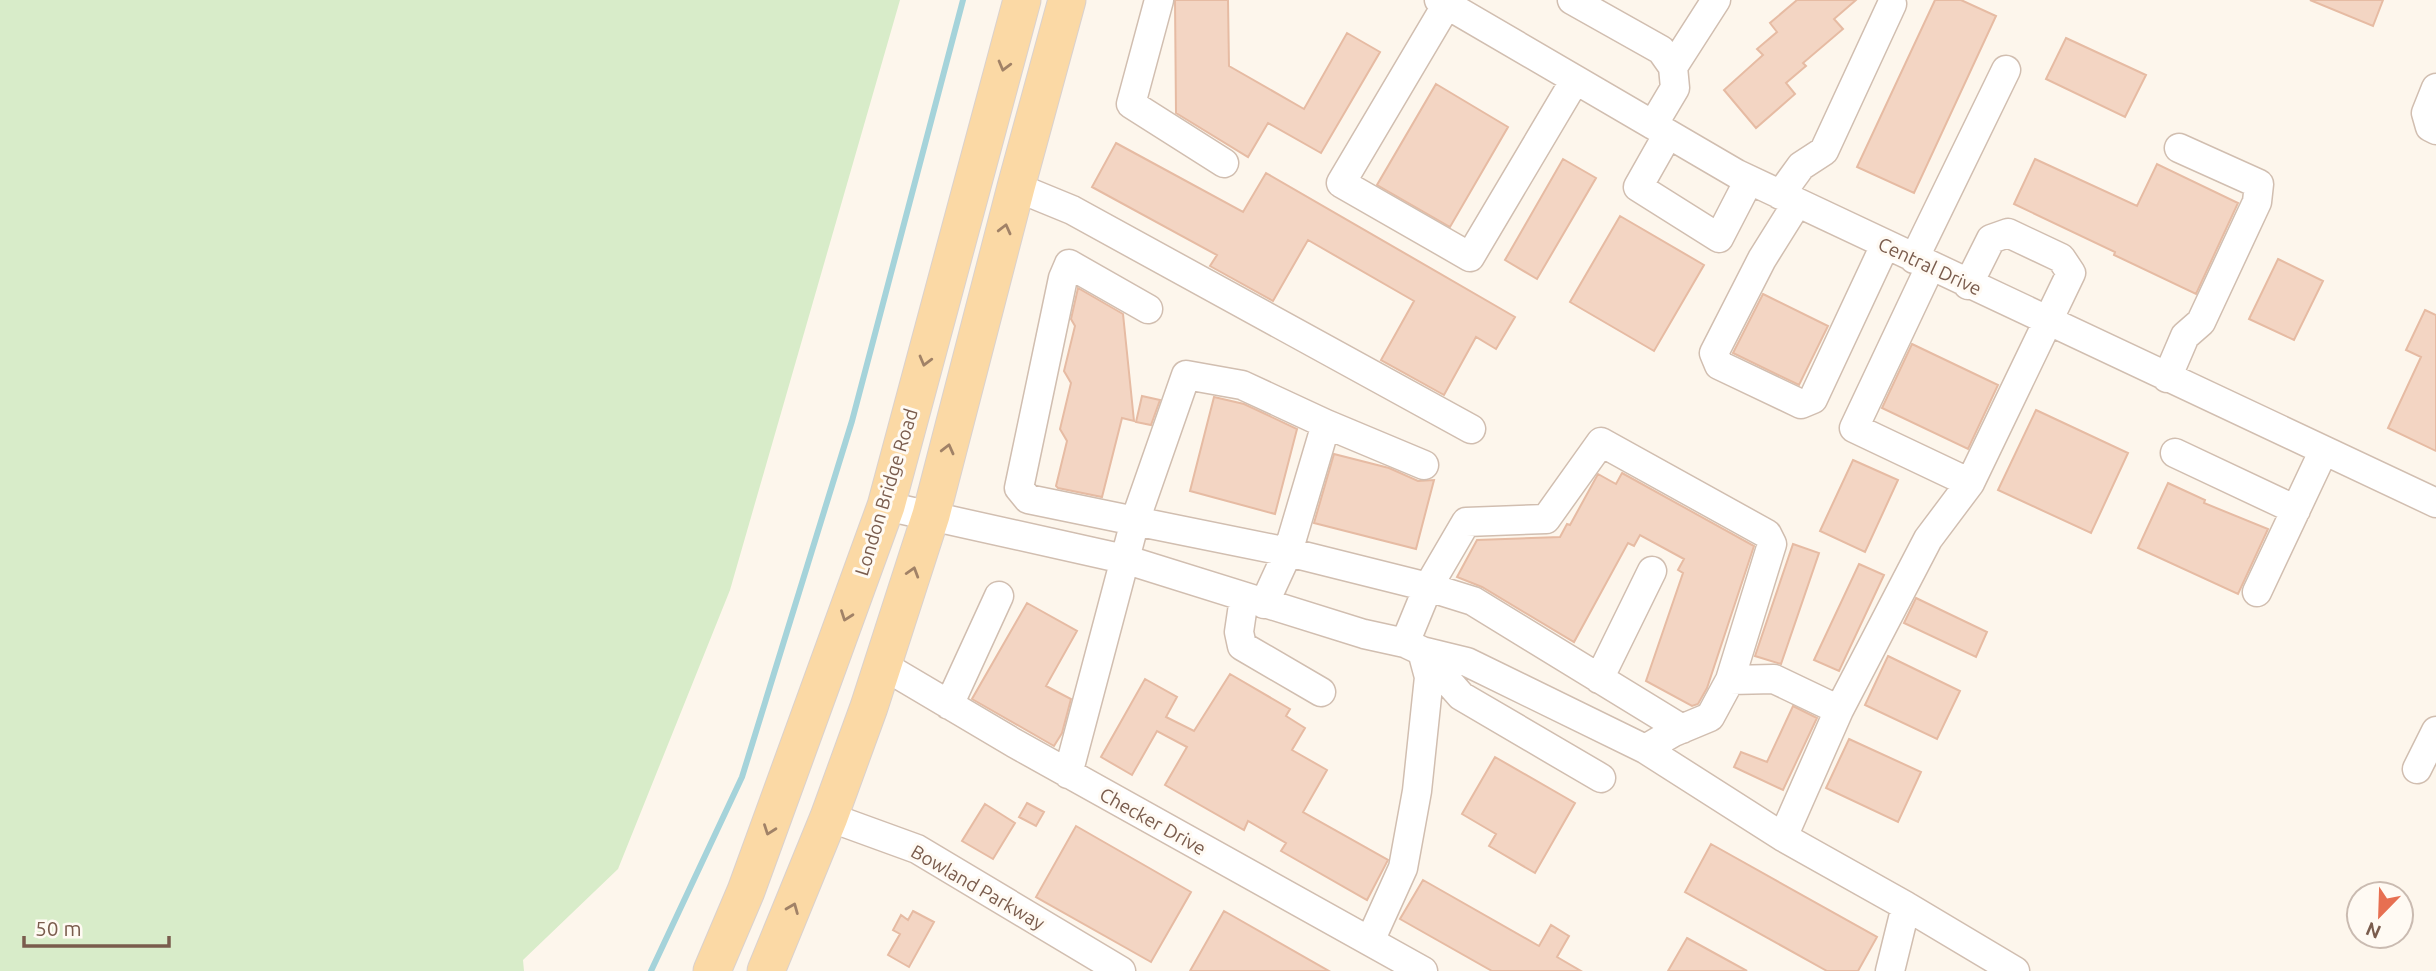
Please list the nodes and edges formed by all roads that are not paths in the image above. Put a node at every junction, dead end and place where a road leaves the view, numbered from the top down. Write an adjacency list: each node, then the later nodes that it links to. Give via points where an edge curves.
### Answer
1 (1021, 0): 32 (main road, London Bridge Road, one-way to 32)
2 (1067, 0): 17 (main road)
3 (1159, 0): 15 (street, via 1131,104)
4 (1572, 0): 8 (street, via 1661,50)
5 (1716, 0): 8 (street)
6 (1443, 2): 10 (street, Central Drive); 10 (street, via 1341,183 1470,257)
7 (1892, 4): 18 (street, via 1824,151 1801,166)
8 (1673, 66): 12 (street, via 1675,89)
9 (2006, 70): 20 (street)
10 (1575, 79): 12 (street, Central Drive)
11 (2436, 88): 13 (street, via 2426,113 2430,127)
12 (1660, 130): 16 (street, Central Drive); 16 (street, via 1639,187 1719,238)
13 (2436, 130)
14 (2179, 148): 24 (street, via 2259,184 2257,202 2201,322 2185,336)
15 (1224, 163)
16 (1749, 180): 18 (street, Central Drive)
17 (1016, 187): 26 (street, via 1072,209); 34 (main road, one-way to 17)
18 (1788, 199): 19 (street, Central Drive); 19 (street, via 1714,353 1719,365 1801,404 1813,398)
19 (1885, 245): 20 (street, Central Drive)
20 (1922, 263): 21 (street, Central Drive); 30 (street, via 1854,428)
21 (1968, 285): 23 (street, Central Drive); 23 (street, via 1991,239 2008,233 2061,258 2071,273)
22 (1148, 309): 35 (street, via 1069,264 1019,488 1028,499)
23 (2047, 322): 24 (street, Central Drive); 30 (street)
24 (2167, 378): 27 (street, Central Drive)
25 (1326, 424): 29 (street); 35 (street, via 1242,385 1186,375); 36 (street)
26 (1471, 429)
27 (2323, 452): 31 (street, Central Drive); 33 (street)
28 (2175, 453): 33 (street)
29 (1424, 465)
30 (1970, 483): 49 (street, via 1928,539)
31 (2436, 503)
32 (886, 506): 34 (street); 60 (main road, London Bridge Road, one-way to 60, via 751,879)
33 (2296, 510): 40 (street)
34 (932, 515): 37 (street); 44 (main road, one-way to 34)
35 (1135, 521): 36 (street); 37 (street)
36 (1289, 552): 39 (street); 42 (street)
37 (1124, 559): 42 (street); 54 (street)
38 (1653, 571): 45 (street)
39 (1428, 587): 43 (street); 45 (street, via 1473,601); 46 (street, via 1466,522 1546,519 1601,442 1768,534 1772,544)
40 (2257, 592)
41 (999, 596): 48 (street)
42 (1254, 601): 43 (street); 47 (street, via 1239,632 1242,646)
43 (1413, 647): 52 (street, via 1467,662); 55 (street, via 1461,696); 59 (street, via 1429,677 1412,817 1403,867)
44 (884, 666): 48 (street, Checker Drive); 56 (main road)
45 (1599, 679): 50 (street)
46 (1730, 680): 49 (street, via 1774,679); 50 (street, via 1710,717)
47 (1321, 692)
48 (949, 705): 54 (street, Checker Drive)
49 (1839, 710): 57 (street)
50 (1682, 729): 52 (street)
51 (2436, 733): 53 (street)
52 (1645, 749): 57 (street)
53 (2417, 769)
54 (1068, 774): 59 (street, Checker Drive)
55 (1601, 778)
56 (829, 817): 61 (main road, one-way to 56); 62 (street, Bowland Parkway, via 917,849)
57 (1783, 837): 58 (street)
58 (1906, 906): 64 (street); 65 (street)
59 (1370, 941): 63 (street, Checker Drive)
60 (712, 971)
61 (766, 971)
62 (1121, 971)
63 (1423, 971)
64 (1890, 971)
65 (2015, 971)

